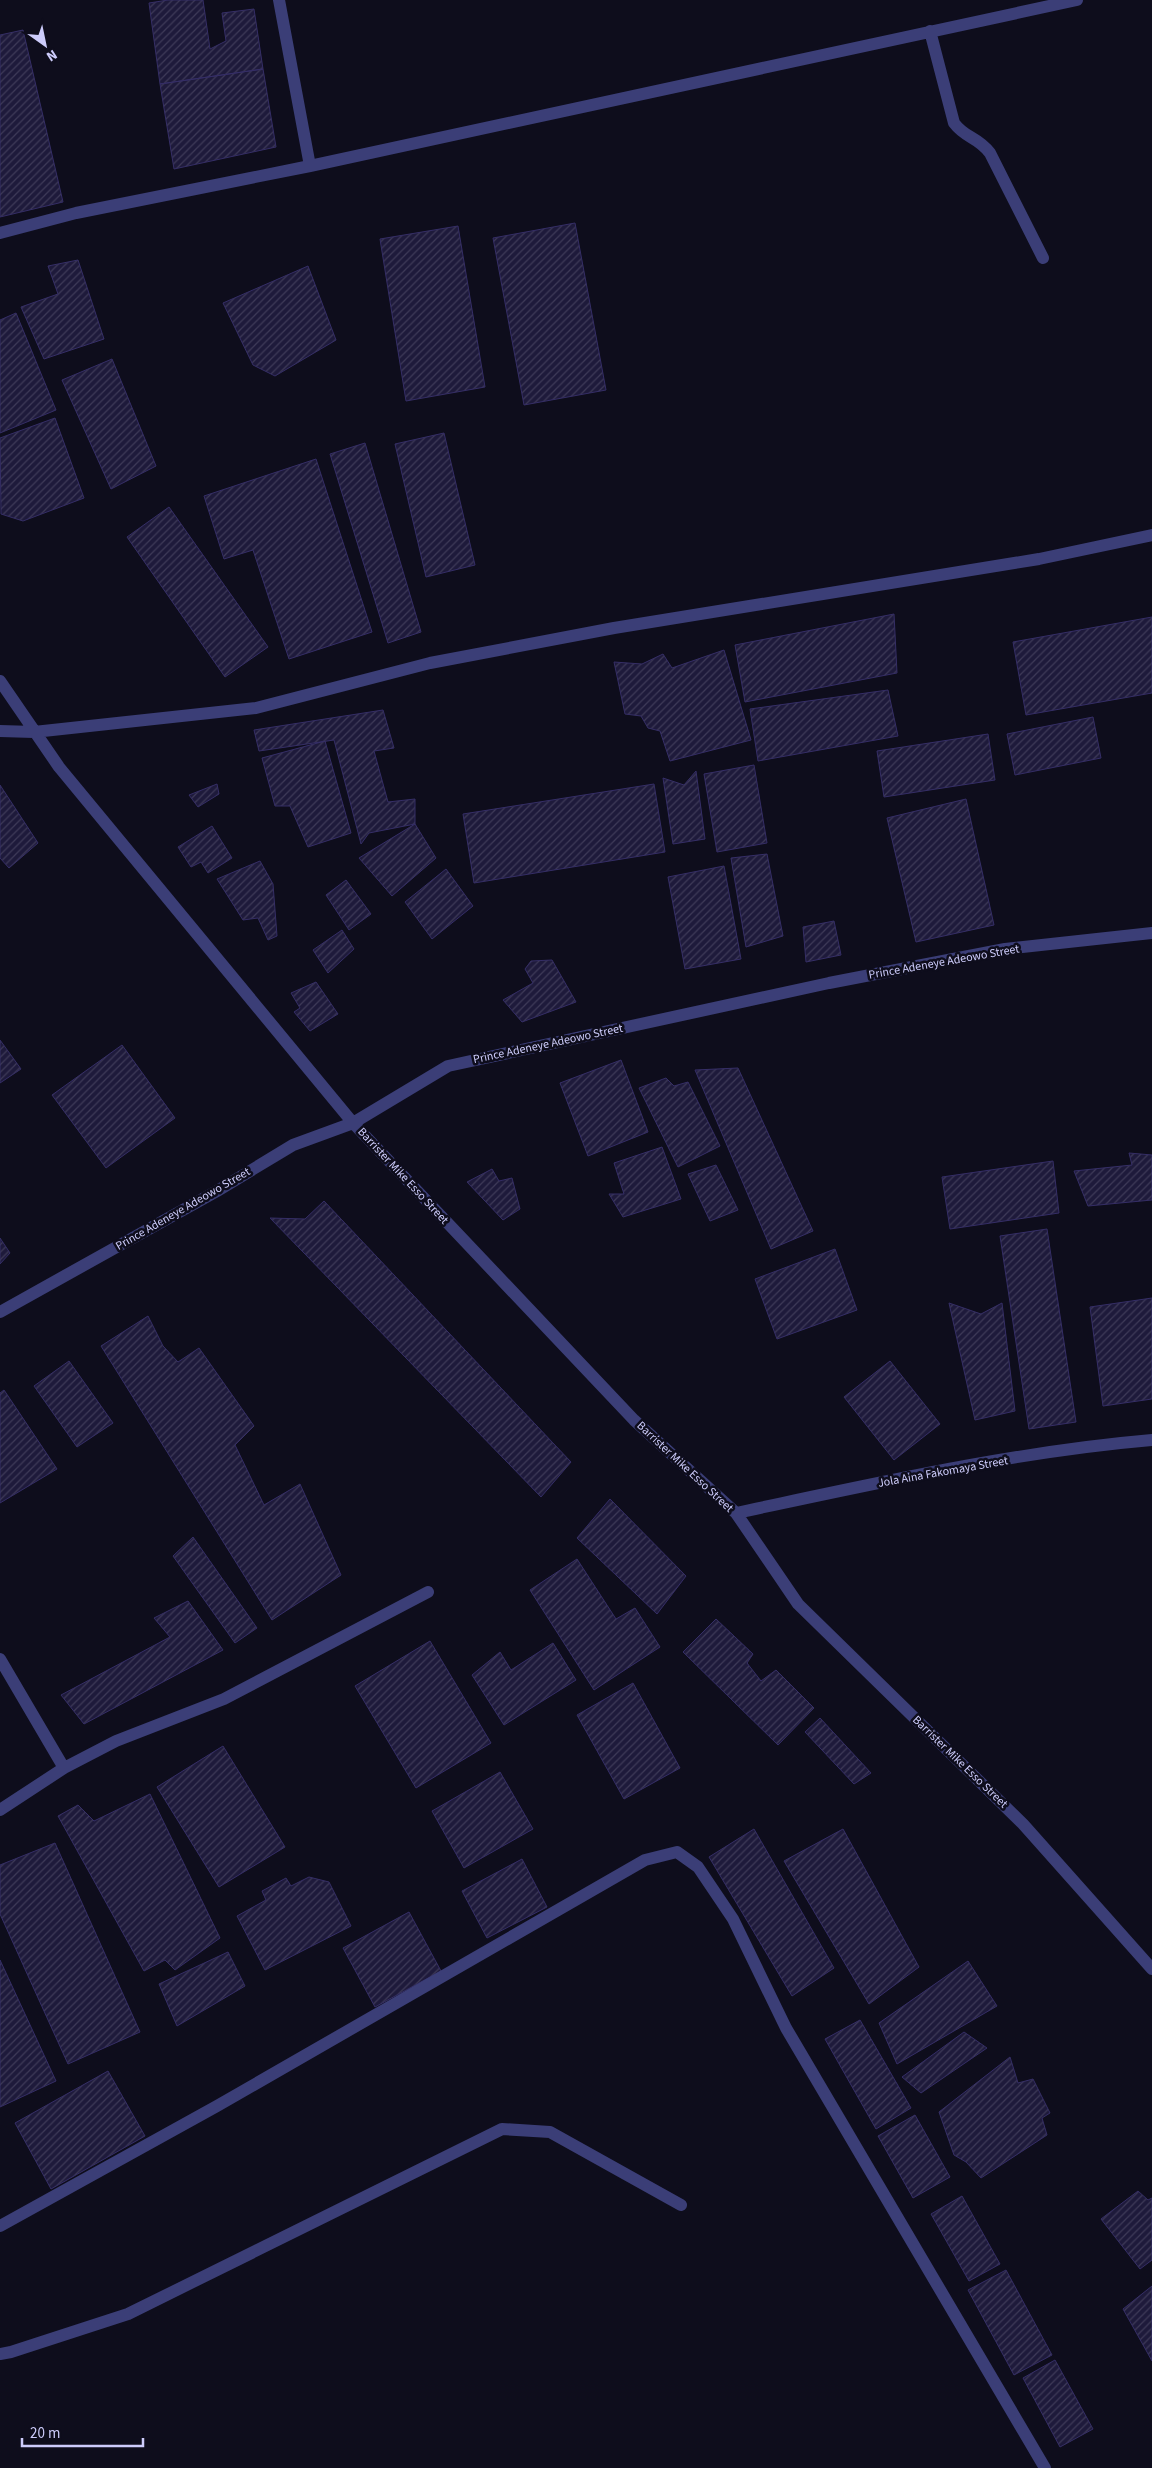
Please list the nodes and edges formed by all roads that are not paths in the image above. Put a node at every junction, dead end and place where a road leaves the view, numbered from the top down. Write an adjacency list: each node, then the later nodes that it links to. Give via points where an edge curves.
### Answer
1 (279, 0): 4 (street)
2 (1077, 0): 3 (street)
3 (930, 31): 4 (street); 6 (street, via 954,124 962,133 980,141 990,153)
4 (310, 166): 5 (street, via 76,213)
5 (0, 233)
6 (1044, 258)
7 (1152, 536): 10 (street, via 1039,560 614,628 459,657 256,708)
8 (0, 681): 10 (street, Barrister Mike Esso Street)
9 (0, 731): 10 (street)
10 (34, 732): 12 (street, Barrister Mike Esso Street, via 59,767)
11 (1152, 933): 12 (street, Prince Adeneye Adeowo Street, via 1005,949 448,1066)
12 (354, 1123): 13 (street, Prince Adeneye Adeowo Street, via 292,1145 217,1191); 15 (street, Barrister Mike Esso Street, via 634,1420)
13 (0, 1312)
14 (1152, 1440): 15 (street, Jola Aina Fakomaya Street, via 1097,1445 903,1478)
15 (736, 1513): 20 (street, Barrister Mike Esso Street, via 798,1604 1023,1824)
16 (428, 1592): 18 (street, via 224,1699 116,1741)
17 (0, 1659): 18 (street)
18 (64, 1768): 19 (street)
19 (0, 1810)
20 (1152, 1970)
21 (681, 2205): 23 (street, via 550,2132 502,2129 128,2314)
22 (0, 2226): 24 (street, via 217,2106 645,1860 676,1852 698,1868 733,1919 786,2028)
23 (0, 2354)
24 (1045, 2468)

